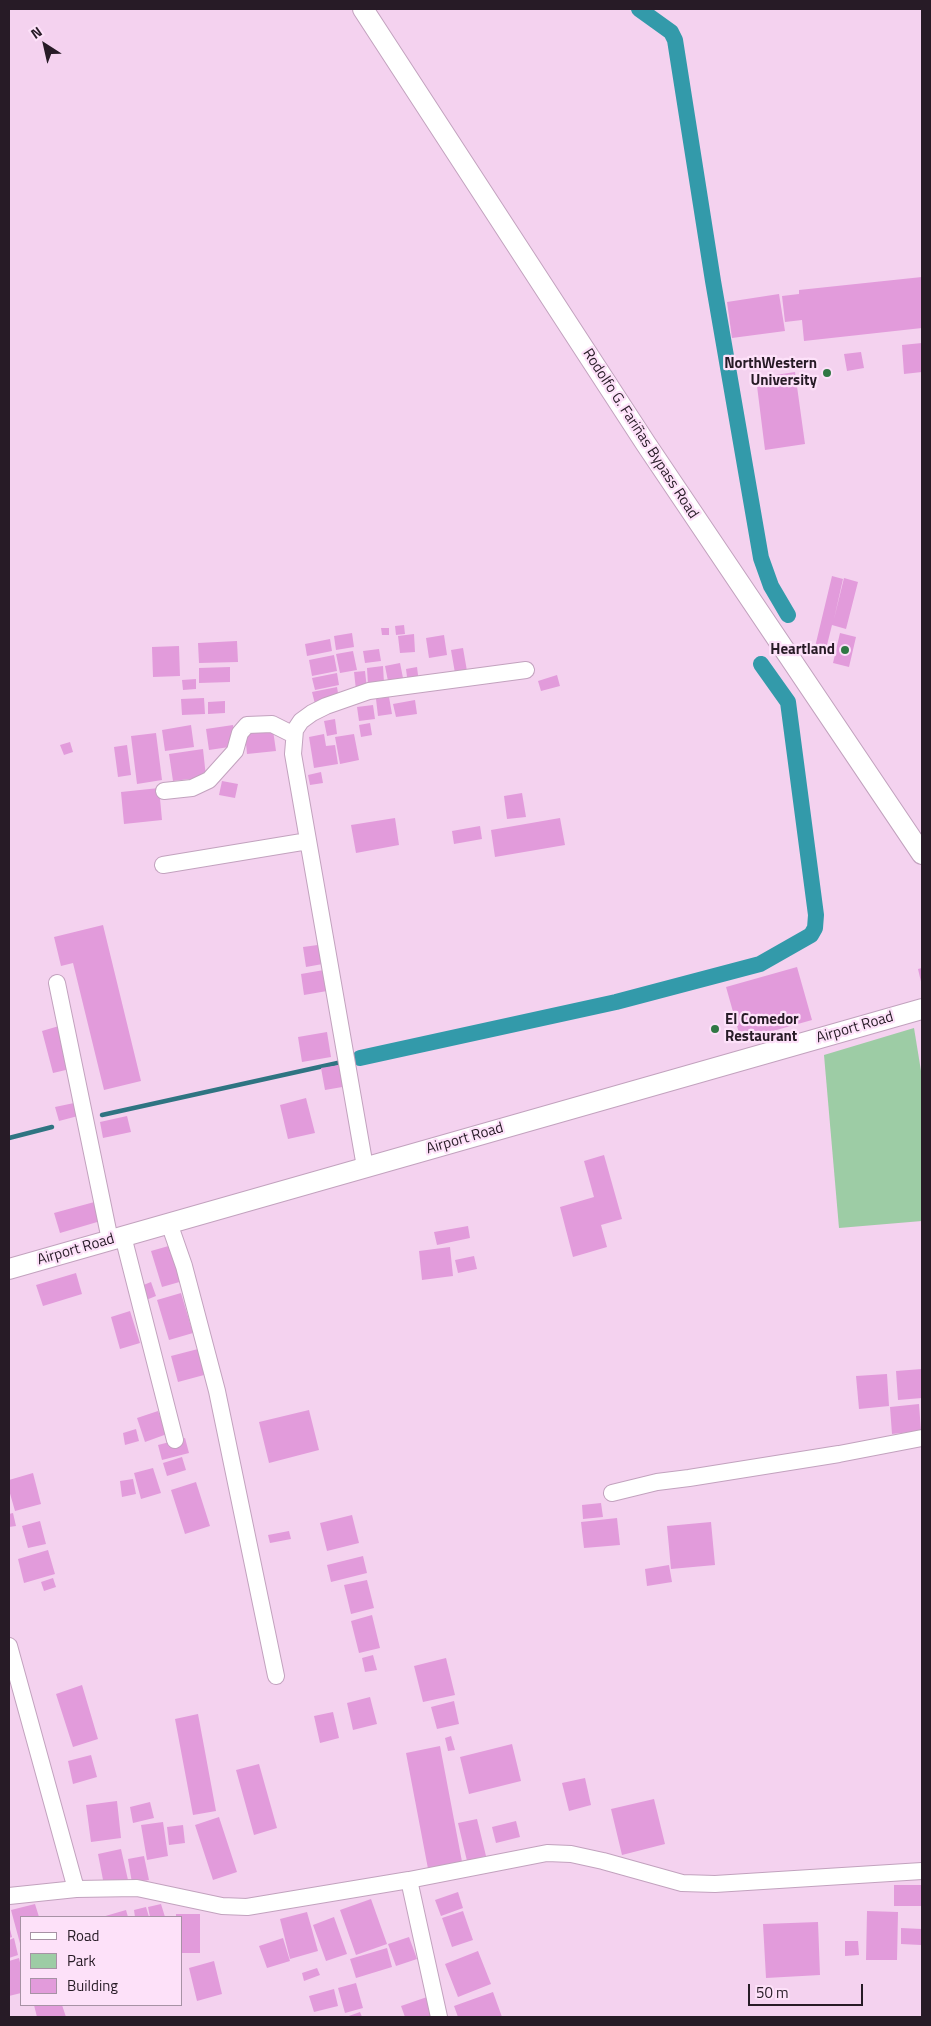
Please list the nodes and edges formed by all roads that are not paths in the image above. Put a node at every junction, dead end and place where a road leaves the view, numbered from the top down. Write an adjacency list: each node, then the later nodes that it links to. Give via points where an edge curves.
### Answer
1 (363, 9): 6 (main road, Rodolfo G. Fariñas Bypass Road, via 646,444)
2 (526, 670): 3 (street, via 368,691 312,713 301,721)
3 (294, 735): 4 (street, via 272,724 247,725 240,733 235,751 209,780 192,788); 5 (street, via 293,754)
4 (164, 791)
5 (308, 841): 7 (street); 10 (street)
6 (922, 854)
7 (162, 865)
8 (57, 983): 12 (street)
9 (922, 1009): 10 (main road, Airport Road)
10 (365, 1167): 11 (main road, Airport Road)
11 (169, 1223): 12 (main road, Airport Road); 18 (street, via 184,1266 217,1391)
12 (116, 1238): 13 (main road, Airport Road); 15 (street)
13 (9, 1269)
14 (922, 1438): 16 (street, via 657,1482)
15 (175, 1440)
16 (612, 1493)
17 (9, 1646): 21 (street)
18 (276, 1676)
19 (922, 1871): 20 (street, via 715,1884 682,1883 603,1860 547,1853)
20 (409, 1880): 21 (street, via 247,1907 222,1906 137,1888); 23 (street)
21 (76, 1889): 22 (street)
22 (9, 1896)
23 (439, 2017)

